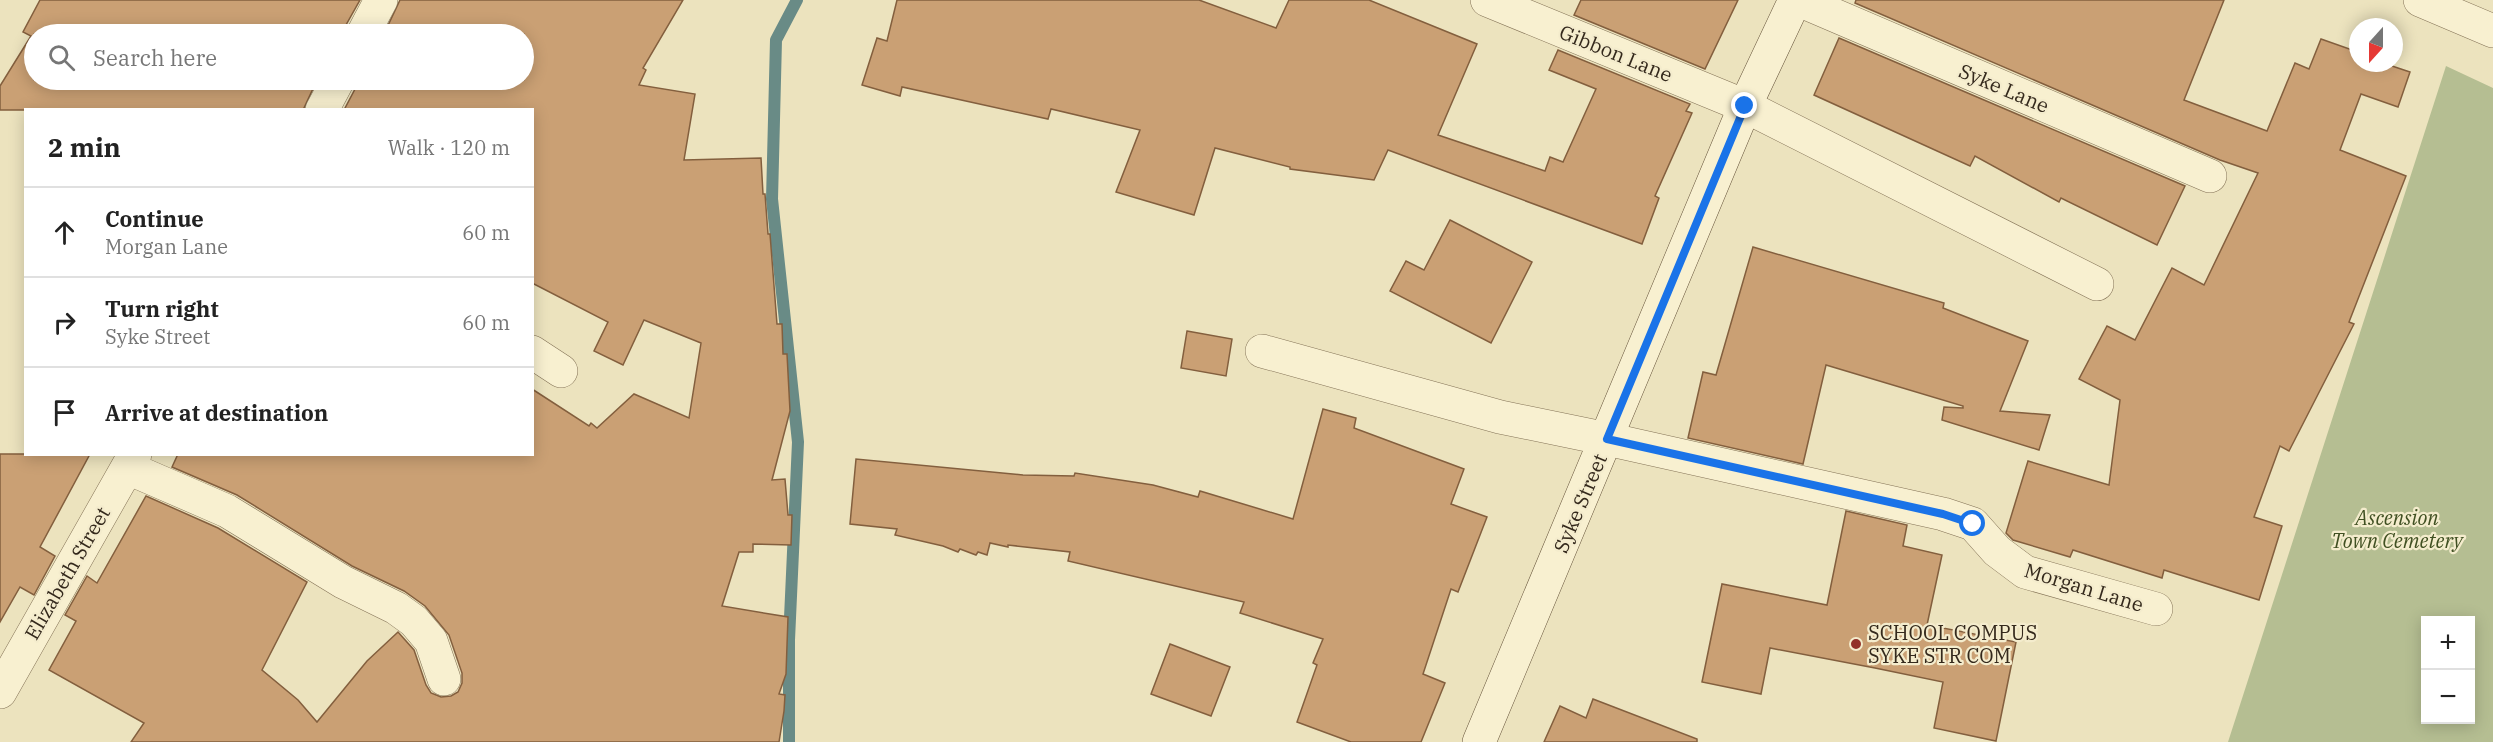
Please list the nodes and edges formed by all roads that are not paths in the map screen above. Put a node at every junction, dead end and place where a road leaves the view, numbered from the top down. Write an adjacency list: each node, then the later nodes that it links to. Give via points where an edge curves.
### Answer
1 (381, 0): 5 (street)
2 (1487, 0): 8 (street, Gibbon Lane)
3 (1797, 0): 8 (street, Syke Street); 10 (street, Syke Lane)
4 (2420, 0): 6 (street)
5 (368, 24)
6 (2493, 31)
7 (333, 90): 9 (street)
8 (1745, 106): 11 (street, Gibbon Lane); 15 (street, Syke Street)
9 (323, 108)
10 (2210, 176)
11 (2097, 284)
12 (1262, 351): 15 (street, Morgan Lane, via 1500,417)
13 (534, 353): 14 (street)
14 (561, 371)
15 (1607, 439): 17 (street, Morgan Lane, via 1943,514 1973,524 1997,551 2025,572); 20 (street, Syke Street)
16 (131, 461): 18 (street, via 396,608 431,641); 19 (street, Elizabeth Street)
17 (2156, 609)
18 (444, 679)
19 (0, 692)
20 (1479, 742)

